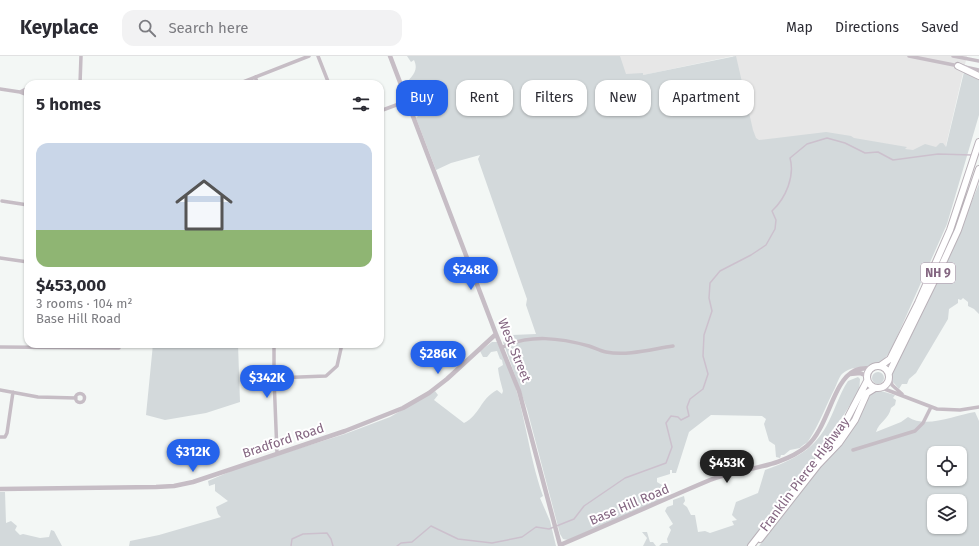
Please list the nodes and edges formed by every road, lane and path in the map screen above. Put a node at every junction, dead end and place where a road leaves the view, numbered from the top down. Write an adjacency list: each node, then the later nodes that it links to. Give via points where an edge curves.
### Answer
1 (81, 56): 12 (street)
2 (308, 56): 11 (street)
3 (318, 56): 15 (street)
4 (390, 56): 16 (street, West Street)
5 (909, 56): 8 (street)
6 (953, 56): 7 (street)
7 (979, 60)
8 (958, 66): 9 (street); 10 (highway)
9 (979, 70)
10 (979, 76)
11 (255, 77): 13 (street); 14 (street)
12 (80, 80)
13 (248, 80)
14 (256, 80)
15 (327, 80)
16 (399, 80)
17 (0, 88): 19 (street)
18 (24, 90): 19 (street)
19 (20, 92): 20 (street)
20 (24, 94)
21 (396, 105): 22 (street)
22 (384, 110)
23 (413, 116): 30 (street, West Street)
24 (979, 142): 37 (highway, NH 9, via 950,230 918,303 890,359)
25 (979, 169): 40 (highway, NH 9, via 958,230)
26 (2, 201): 27 (street)
27 (24, 204)
28 (0, 258): 29 (street)
29 (24, 261)
30 (496, 334): 34 (street, West Street); 53 (street, Bradford Road, via 429,393 403,408)
31 (24, 346): 33 (street)
32 (673, 346): 34 (street, via 631,352 607,352 574,343 534,338 517,340)
33 (0, 347)
34 (503, 347): 55 (street, West Street, via 519,391)
35 (274, 348): 41 (street)
36 (341, 348): 41 (street, via 337,366 326,376)
37 (880, 366): 38 (highway); 40 (highway, via 885,368)
38 (872, 368): 39 (street, via 855,370); 42 (highway)
39 (848, 374): 42 (street, via 860,373); 55 (street, Base Hill Road, via 821,430 807,446 792,456 711,480)
40 (889, 376): 44 (highway, NH 9, via 886,386); 47 (street, via 895,388)
41 (274, 378): 53 (street)
42 (867, 378): 43 (highway, via 870,385); 56 (highway, Franklin Pierce Highway, via 847,419)
43 (875, 388): 44 (highway); 56 (highway, Franklin Pierce Highway, via 867,393 855,420 839,443)
44 (882, 388): 47 (street)
45 (0, 390): 46 (street)
46 (13, 392): 48 (street, via 38,397); 51 (street, via 7,433 5,437)
47 (906, 397): 49 (street)
48 (76, 398)
49 (931, 407): 50 (street, via 960,410); 52 (street, via 923,423 915,431)
50 (979, 407)
51 (0, 437)
52 (853, 450)
53 (277, 454): 54 (street, Bradford Road, via 174,486)
54 (0, 489)
55 (560, 545)
56 (752, 546)

